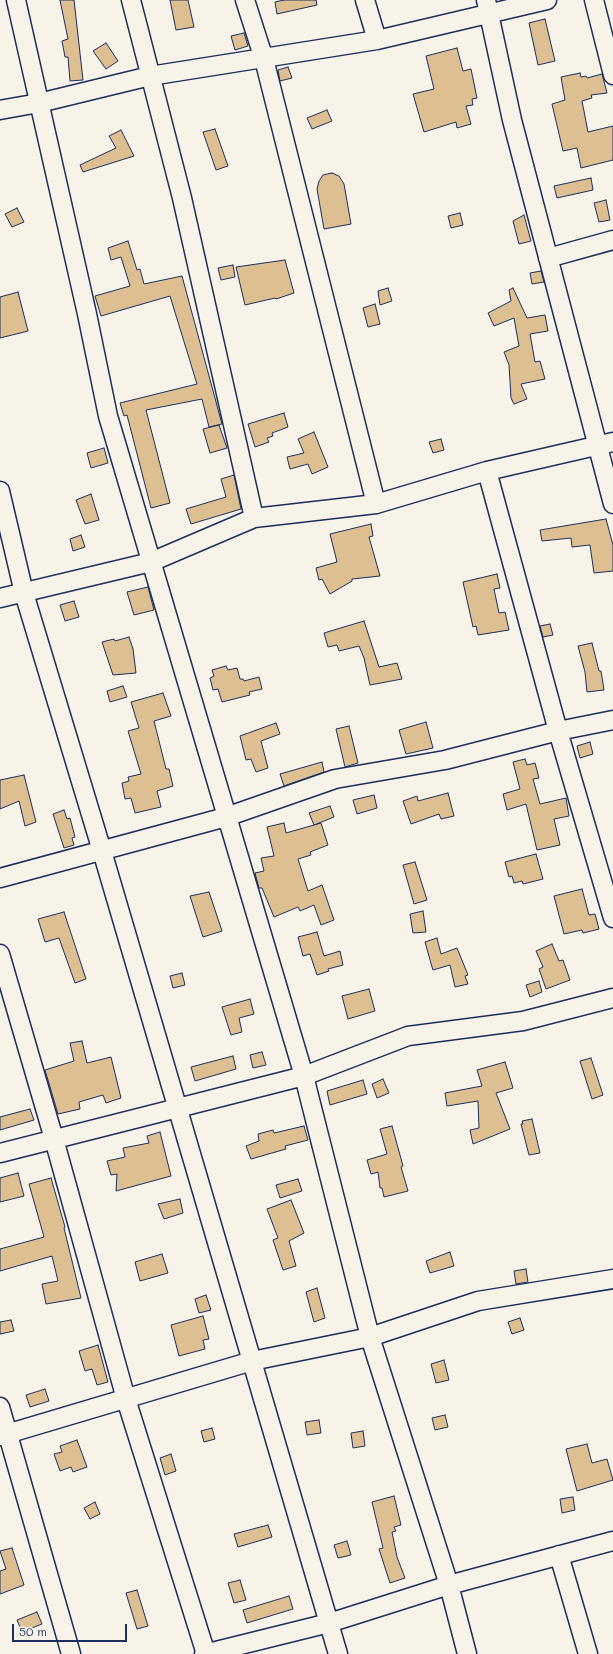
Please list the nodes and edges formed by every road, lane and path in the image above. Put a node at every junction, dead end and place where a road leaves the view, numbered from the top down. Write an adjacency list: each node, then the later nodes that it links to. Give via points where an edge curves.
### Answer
1 (16, 0): 12 (street)
2 (131, 0): 11 (street)
3 (244, 0): 9 (street)
4 (365, 0): 8 (street)
5 (547, 0): 7 (street)
6 (594, 0): 10 (street)
7 (488, 7): 8 (street); 15 (street, via 512,120)
8 (378, 40): 9 (street)
9 (264, 59): 11 (street); 19 (street)
10 (613, 75)
11 (150, 76): 12 (street); 21 (street, via 182,198)
12 (39, 103): 13 (street); 22 (street, via 108,416)
13 (0, 110)
14 (613, 240): 15 (street)
15 (548, 258): 16 (street)
16 (605, 444): 17 (street); 20 (street)
17 (487, 471): 19 (street); 26 (street)
18 (0, 491): 23 (street)
19 (376, 504): 21 (street)
20 (613, 504)
21 (254, 518): 22 (street)
22 (151, 562): 23 (street); 27 (street)
23 (24, 593): 24 (street); 28 (street)
24 (0, 598)
25 (613, 720): 26 (street)
26 (558, 731): 27 (street, via 445,760 335,779); 30 (street)
27 (226, 816): 28 (street); 33 (street)
28 (102, 851): 29 (street); 34 (street)
29 (0, 878)
30 (613, 918)
31 (0, 954): 35 (street)
32 (613, 998): 33 (street, via 523,1021 408,1036)
33 (304, 1076): 34 (street); 38 (street)
34 (178, 1107): 35 (street); 39 (street)
35 (54, 1139): 36 (street); 40 (street)
36 (0, 1153)
37 (613, 1279): 38 (street, via 478,1301)
38 (370, 1337): 39 (street); 45 (street)
39 (252, 1361): 40 (street); 46 (street)
40 (126, 1399): 42 (street); 48 (street)
41 (0, 1407): 42 (street)
42 (3, 1435): 47 (street)
43 (613, 1541): 44 (street)
44 (559, 1554): 45 (street); 51 (street)
45 (449, 1585): 46 (street); 50 (street)
46 (329, 1623): 48 (street); 49 (street)
47 (71, 1654)
48 (205, 1654)
49 (338, 1654)
50 (467, 1654)
51 (588, 1654)

